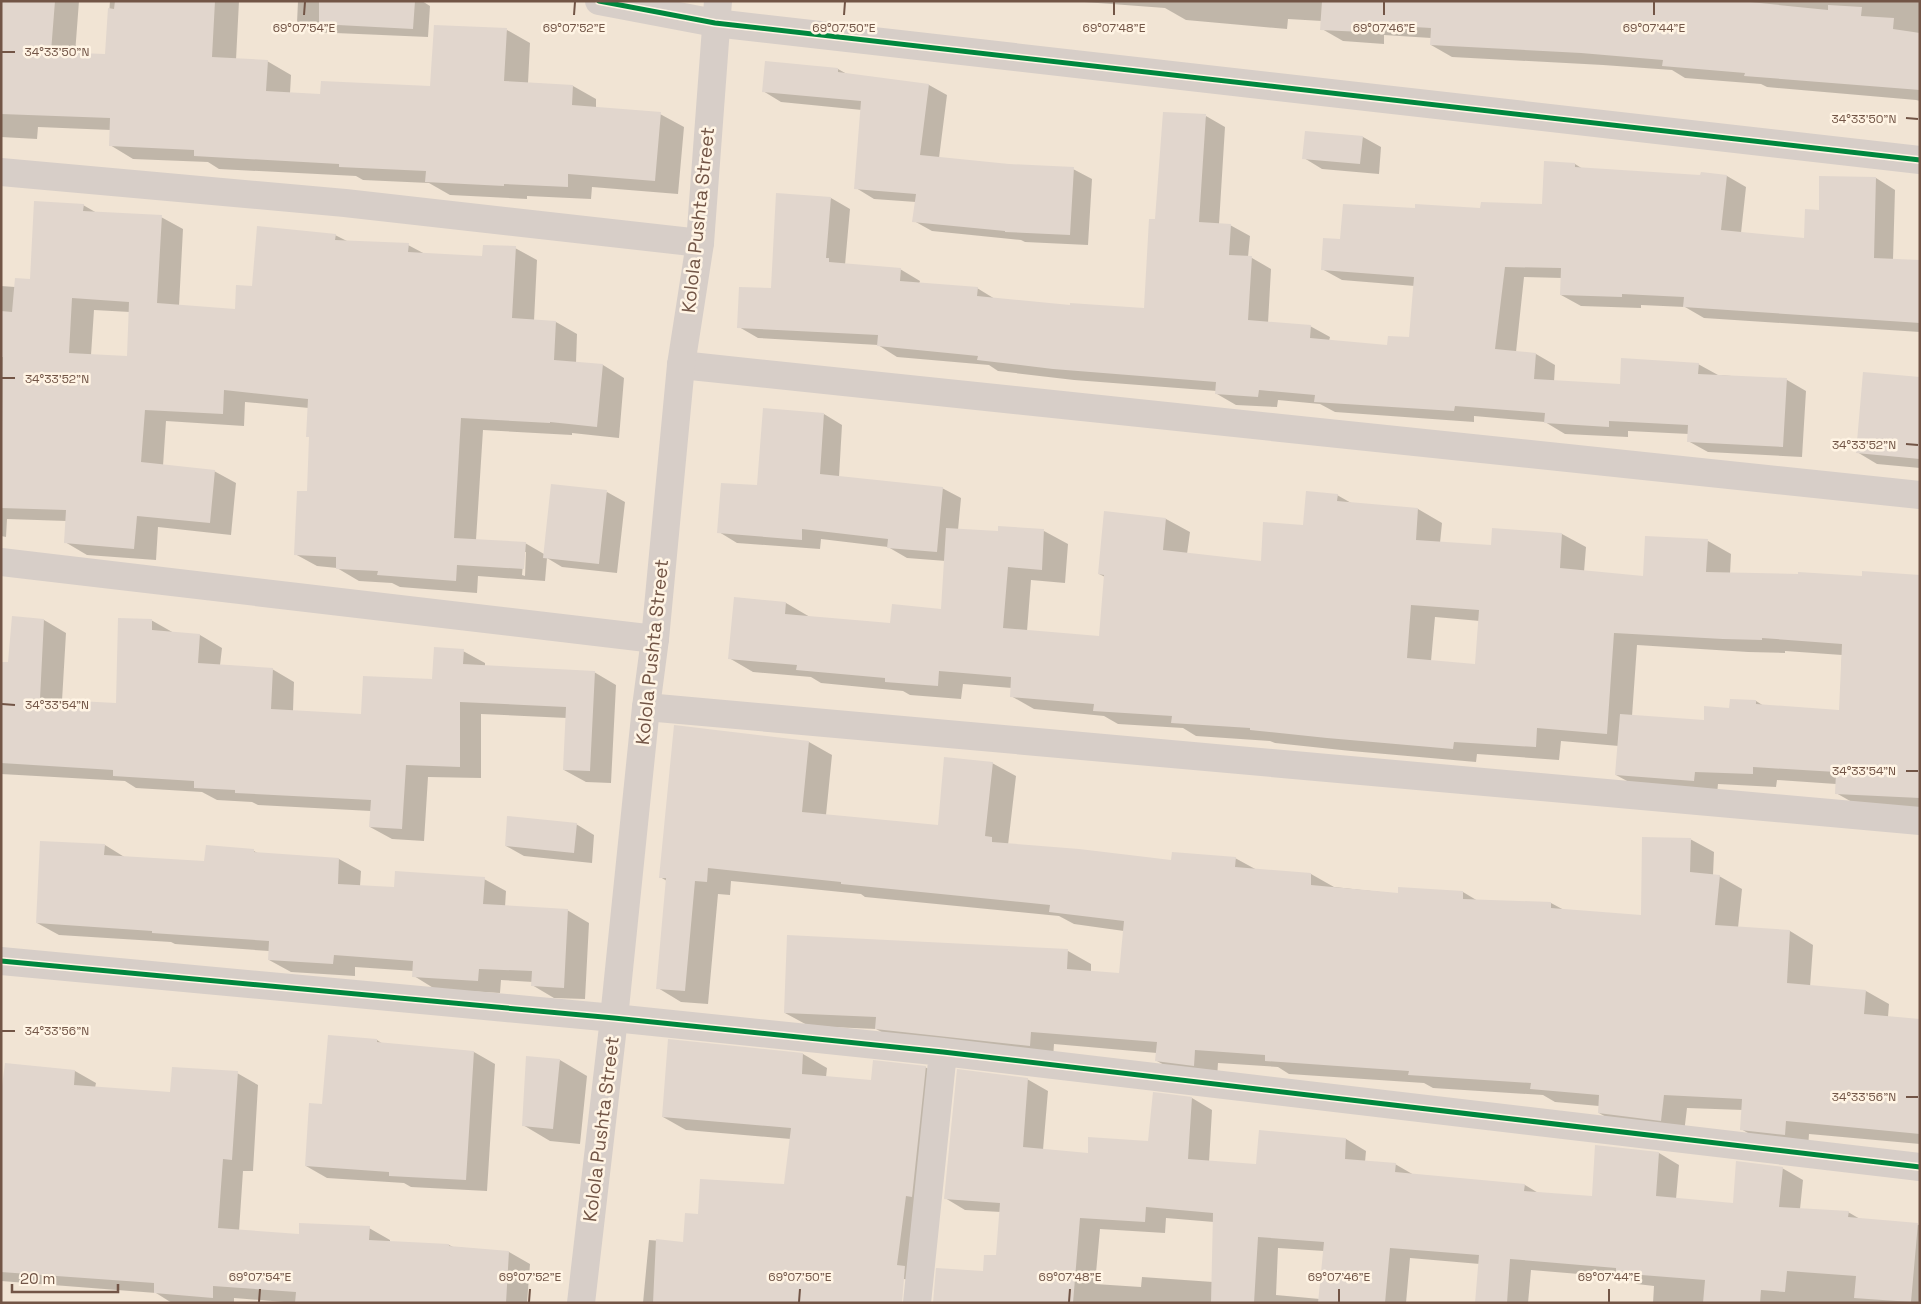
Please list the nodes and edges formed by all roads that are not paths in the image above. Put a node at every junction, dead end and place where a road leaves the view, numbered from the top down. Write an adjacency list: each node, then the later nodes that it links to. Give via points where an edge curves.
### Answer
1 (599, 1): 2 (street)
2 (717, 12): 3 (street); 5 (street, Kolola Pushta Street)
3 (1920, 160)
4 (1, 172): 5 (street, via 345,203)
5 (700, 244): 6 (street, Kolola Pushta Street)
6 (681, 365): 7 (street); 9 (street, Kolola Pushta Street)
7 (1920, 495)
8 (1, 562): 9 (street)
9 (655, 639): 10 (street, Kolola Pushta Street)
10 (646, 707): 11 (street); 13 (street, Kolola Pushta Street)
11 (1920, 821)
12 (1, 961): 13 (street)
13 (614, 1018): 14 (street); 16 (street, Kolola Pushta Street)
14 (943, 1052): 15 (street); 17 (street)
15 (1920, 1167)
16 (581, 1303)
17 (918, 1303)

